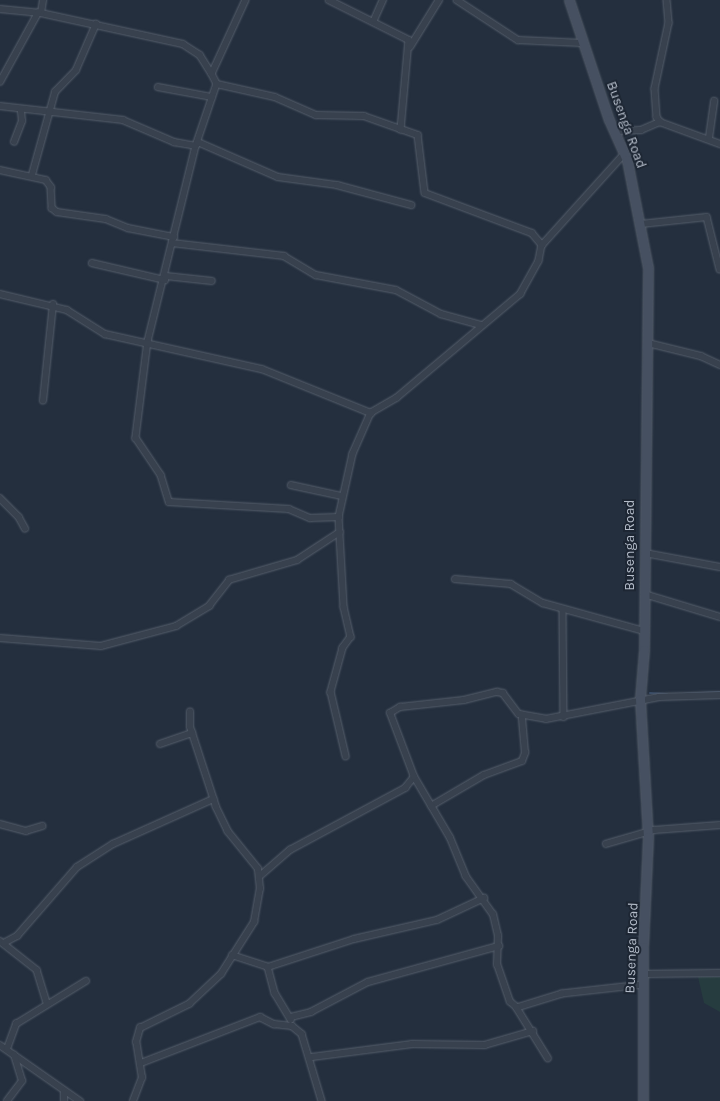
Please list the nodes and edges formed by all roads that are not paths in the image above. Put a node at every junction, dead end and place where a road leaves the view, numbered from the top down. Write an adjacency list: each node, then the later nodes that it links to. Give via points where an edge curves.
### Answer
1 (43, 0): 10 (street)
2 (246, 0): 15 (street)
3 (330, 0): 11 (street)
4 (383, 0): 11 (street)
5 (439, 0): 14 (street)
6 (457, 0): 13 (street, via 518,40)
7 (569, 0): 13 (street, Busenga Road)
8 (667, 0): 24 (street, via 669,23 655,89)
9 (0, 9): 10 (street)
10 (40, 13): 12 (street); 16 (street)
11 (374, 20): 14 (street, via 406,37)
12 (96, 24): 15 (street, via 183,44 200,55); 23 (street, via 76,70 56,90)
13 (582, 43): 26 (street, Busenga Road)
14 (410, 47): 25 (street)
15 (212, 74): 17 (street)
16 (0, 82)
17 (217, 84): 19 (street); 25 (street, via 275,97 324,117 364,116)
18 (158, 87): 19 (street)
19 (212, 97): 29 (street)
20 (714, 101): 27 (street)
21 (0, 106): 22 (street)
22 (21, 111): 23 (street); 28 (street, via 22,121)
23 (51, 114): 29 (street, via 123,120 174,142); 33 (street)
24 (660, 122): 26 (street, via 641,130); 27 (street)
25 (401, 130): 37 (street, via 420,140 428,194 532,233)
26 (616, 131): 31 (street, Busenga Road)
27 (709, 138): 30 (street)
28 (14, 142)
29 (197, 144): 34 (street, via 290,181 337,184); 36 (street)
30 (720, 144)
31 (625, 153): 35 (street, Busenga Road); 37 (street, via 602,183)
32 (0, 170): 33 (street)
33 (32, 175): 36 (street, via 49,183 54,211 106,219)
34 (411, 205)
35 (641, 224): 39 (street, via 707,217); 46 (street, Busenga Road, via 648,268)
36 (172, 240): 40 (street); 44 (street, via 284,256 316,275 396,290 441,314)
37 (542, 245): 44 (street, via 538,261 521,294)
38 (92, 263): 40 (street)
39 (720, 268)
40 (166, 278): 41 (street); 45 (street)
41 (212, 281)
42 (0, 294): 43 (street)
43 (53, 305): 45 (street, via 105,334); 48 (street)
44 (481, 325): 49 (street, via 397,398)
45 (148, 341): 49 (street, via 262,369); 53 (street, via 136,438 161,475 167,501 188,506 289,510 310,518)
46 (648, 343): 47 (street, via 701,356); 56 (street, Busenga Road)
47 (720, 365)
48 (43, 401)
49 (371, 413): 51 (street, via 353,454)
50 (290, 485): 51 (street)
51 (342, 496): 53 (street)
52 (0, 498): 54 (street)
53 (339, 517): 55 (street)
54 (25, 528)
55 (340, 532): 63 (street, via 297,560 229,580 208,606 176,626 101,646); 71 (street, via 344,607 351,637 343,648 331,692)
56 (645, 553): 57 (street); 59 (street, Busenga Road)
57 (720, 567)
58 (454, 579): 60 (street, via 511,584)
59 (644, 594): 61 (street); 62 (street, Busenga Road)
60 (563, 609): 62 (street); 68 (street)
61 (720, 617)
62 (645, 631): 65 (street, Busenga Road)
63 (0, 638)
64 (720, 694): 65 (street)
65 (640, 700): 68 (street); 78 (street, Busenga Road, via 645,733)
66 (190, 712): 69 (street)
67 (522, 715): 68 (street); 72 (street, via 503,693 497,692 392,709 393,725); 74 (street, via 525,753 522,762 484,776)
68 (564, 717)
69 (192, 733): 70 (street); 73 (street)
70 (160, 744)
71 (346, 756)
72 (414, 777): 74 (street); 80 (street, via 405,788 290,850)
73 (213, 798): 80 (street, via 228,832); 82 (street, via 113,844 76,867 18,936)
74 (431, 806): 81 (street, via 466,877)
75 (0, 824): 77 (street, via 26,831)
76 (720, 825): 78 (street)
77 (42, 826)
78 (648, 833): 79 (street); 87 (street, Busenga Road)
79 (606, 844)
80 (261, 875): 84 (street, via 254,922)
81 (484, 898): 83 (street, via 494,915); 85 (street, via 437,920 354,939)
82 (2, 942): 90 (street, via 36,970)
83 (499, 946): 91 (street, via 501,981 506,995); 92 (street, via 368,982 311,1012)
84 (232, 955): 85 (street); 100 (street, via 221,974 189,1004 140,1028 136,1042)
85 (268, 967): 92 (street, via 275,993)
86 (720, 973): 87 (street)
87 (644, 974): 89 (street, Busenga Road)
88 (86, 981): 90 (street)
89 (643, 985): 91 (street, via 562,994); 107 (street, Busenga Road)
90 (47, 1002): 96 (street, via 16,1024)
91 (517, 1008): 94 (street)
92 (291, 1017): 93 (street)
93 (286, 1024): 98 (street, via 302,1034); 100 (street, via 253,1016)
94 (533, 1031): 98 (street, via 485,1045 412,1044); 99 (street)
95 (0, 1045): 96 (street)
96 (7, 1048): 97 (street)
97 (14, 1054): 101 (street); 102 (street, via 22,1081)
98 (312, 1058): 106 (street)
99 (548, 1058)
100 (141, 1063): 105 (street, via 142,1078)
101 (64, 1092): 103 (street); 104 (street)
102 (7, 1101)
103 (64, 1101)
104 (80, 1101)
105 (132, 1101)
106 (322, 1101)
107 (643, 1101)

